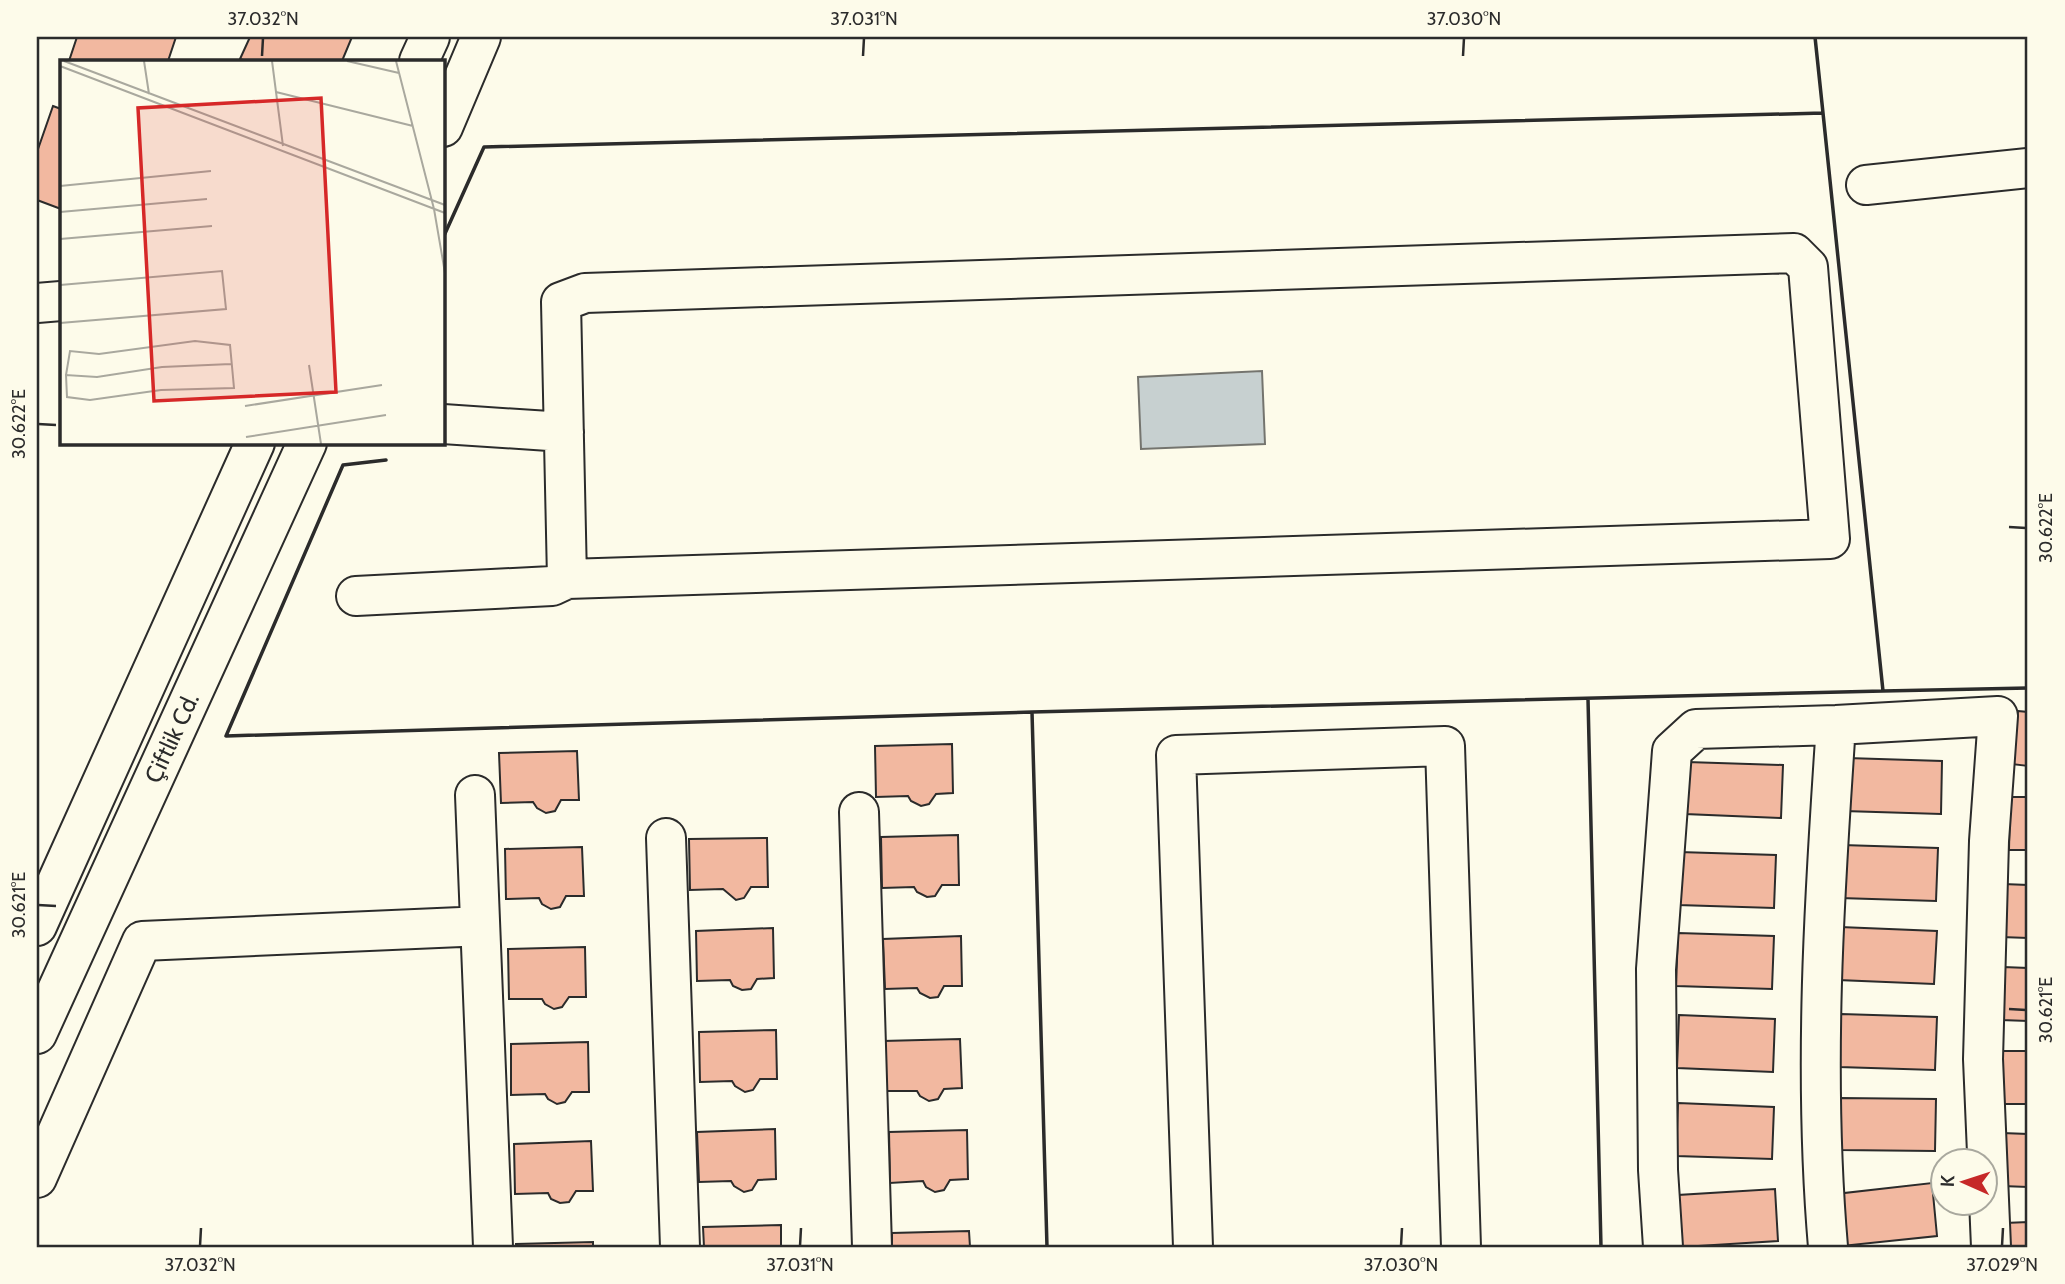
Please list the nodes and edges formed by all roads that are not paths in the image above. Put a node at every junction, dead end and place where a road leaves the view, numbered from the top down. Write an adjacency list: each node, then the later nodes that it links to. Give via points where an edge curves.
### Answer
1 (430, 37): 3 (street)
2 (481, 37): 4 (street)
3 (419, 60)
4 (444, 125)
5 (2028, 168): 6 (street)
6 (1866, 185)
7 (60, 302): 8 (street)
8 (37, 303)
9 (444, 424): 10 (street)
10 (564, 432): 13 (street); 13 (street, via 561,302 585,293 1794,253 1808,267 1830,539)
11 (255, 444): 19 (street, Çiftlik Cd.)
12 (307, 444): 21 (street, Çiftlik Cd.)
13 (567, 579): 14 (street, via 552,586)
14 (356, 596)
15 (1836, 725): 28 (street, via 1696,729 1672,751 1656,970); 29 (street, via 1819,1047); 30 (street, via 1998,716 1989,841 1983,1059)
16 (475, 795): 23 (street)
17 (859, 811): 25 (street)
18 (666, 838): 24 (street)
19 (37, 926)
20 (461, 926): 22 (street, via 142,941)
21 (37, 1034)
22 (37, 1178)
23 (493, 1247)
24 (680, 1247)
25 (872, 1247)
26 (1193, 1247): 27 (street, via 1176,755 1445,746)
27 (1461, 1247)
28 (1663, 1247)
29 (1828, 1247)
30 (1991, 1247)

